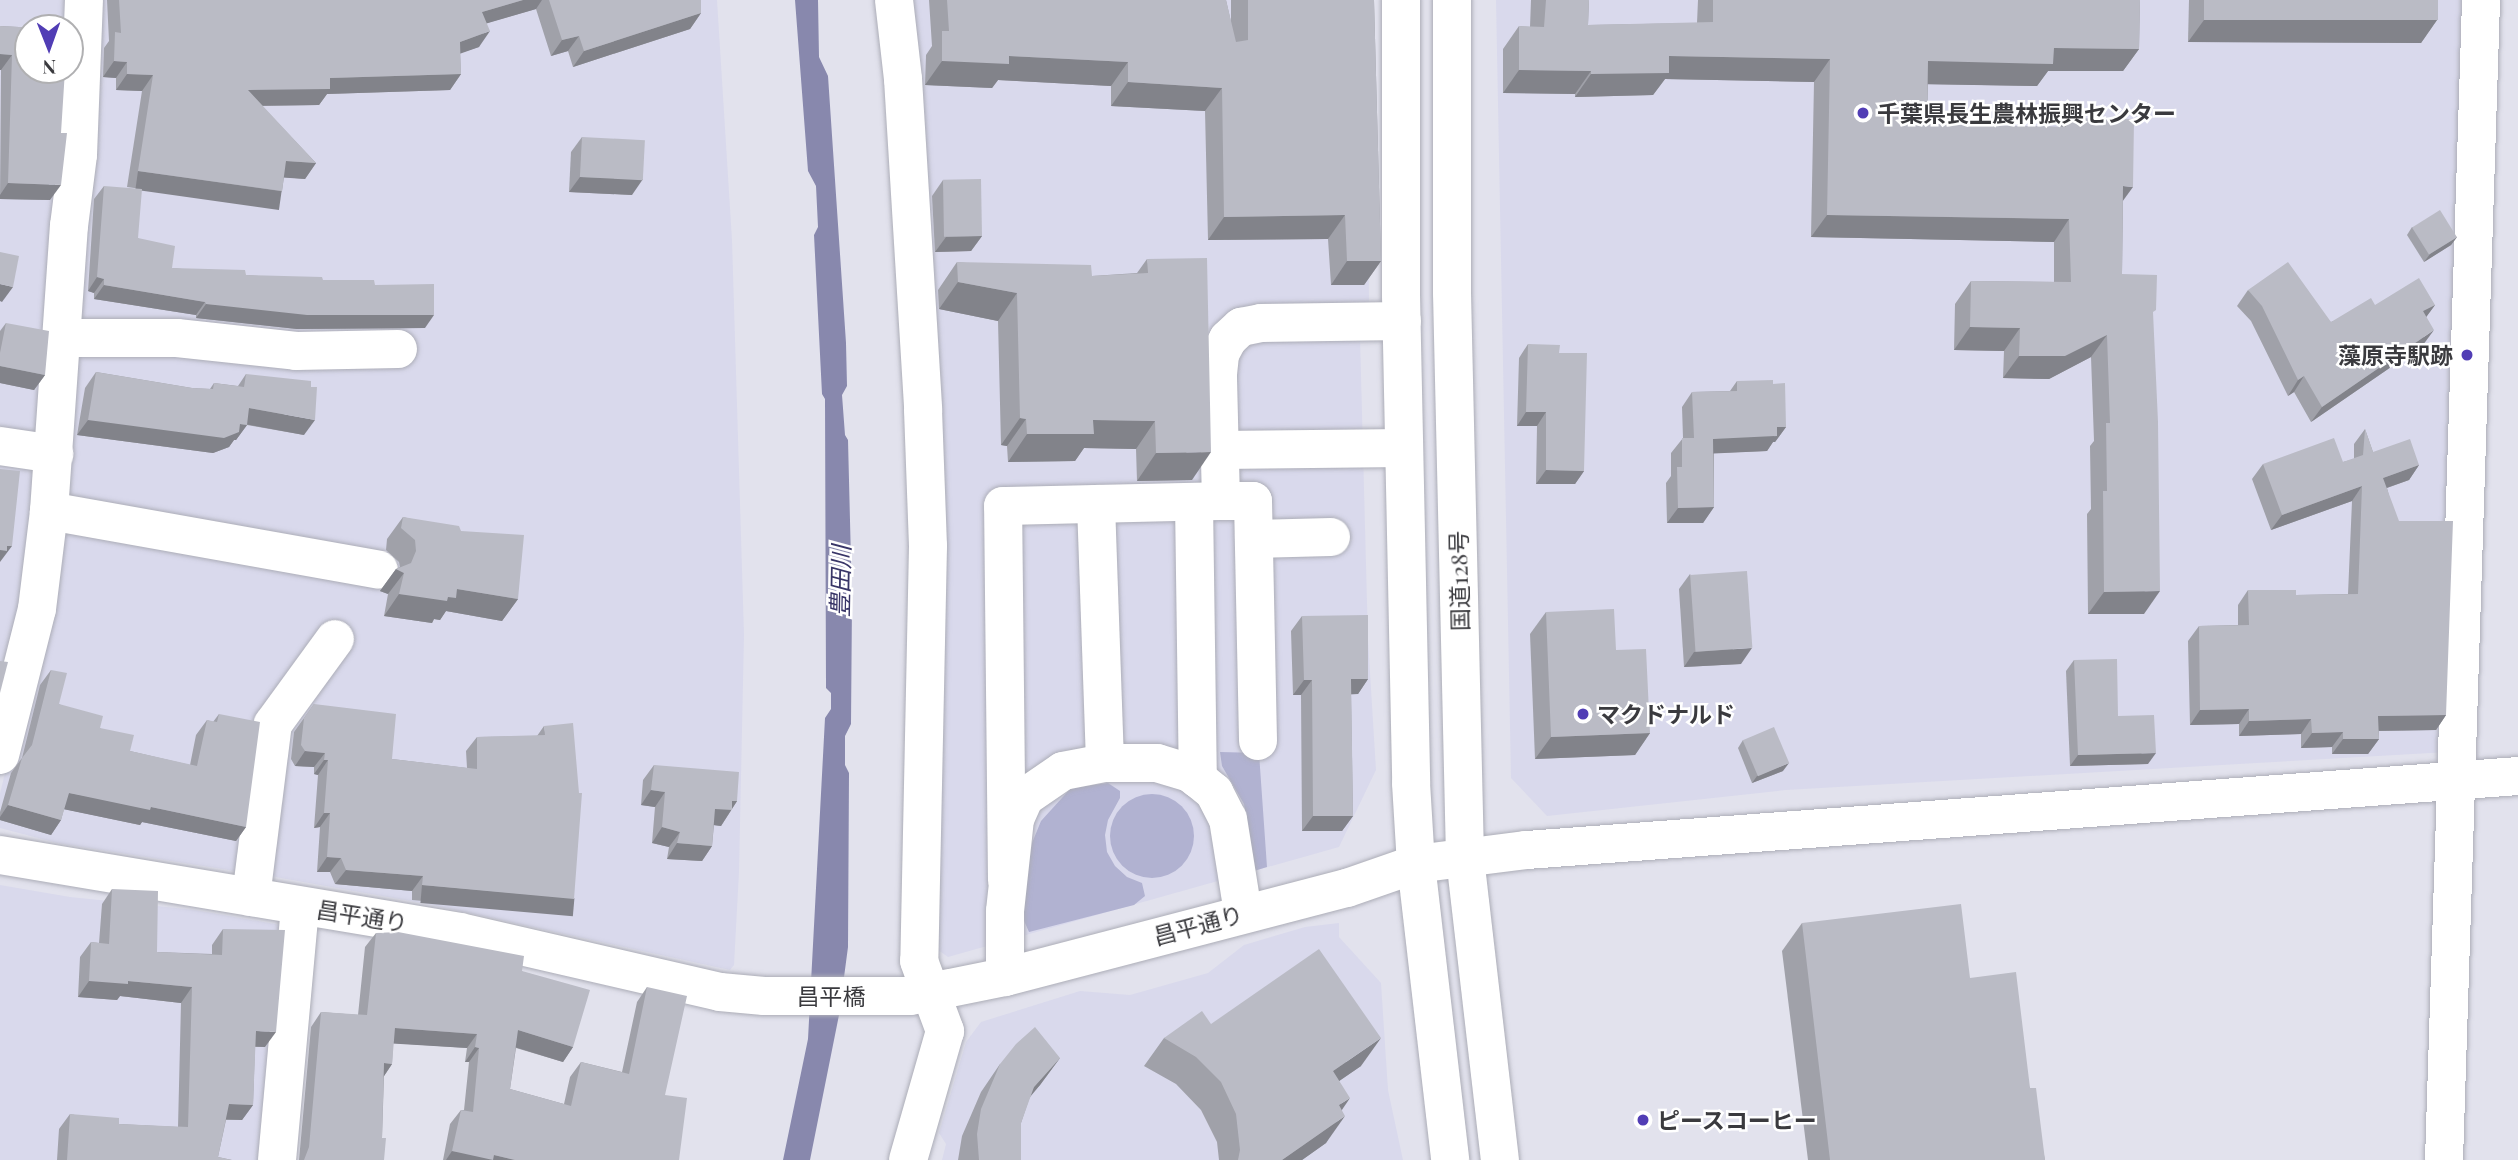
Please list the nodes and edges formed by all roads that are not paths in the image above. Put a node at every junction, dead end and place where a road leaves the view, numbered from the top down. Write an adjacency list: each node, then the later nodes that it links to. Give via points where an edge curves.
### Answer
1 (84, 0): 7 (main road, via 78,155)
2 (894, 0): 34 (main road, via 903,79 928,546)
3 (1401, 0): 6 (main road)
4 (1452, 0): 27 (main road, 国道128号, via 1452,293)
5 (2481, 0): 25 (main road)
6 (1402, 321): 10 (main road); 11 (main road, via 1241,327 1220,355)
7 (62, 338): 8 (main road, via 177,338 296,351); 12 (main road)
8 (398, 348)
9 (0, 446): 12 (main road)
10 (1404, 448): 11 (main road); 28 (main road)
11 (1220, 450): 13 (main road)
12 (54, 454): 15 (main road)
13 (1207, 501): 14 (main road); 17 (main road, via 1253,501); 24 (main road)
14 (1096, 504): 22 (main road); 29 (main road, via 1003,506)
15 (49, 511): 18 (main road); 21 (main road, via 37,610)
16 (1331, 537): 17 (main road)
17 (1254, 539): 20 (main road)
18 (379, 570)
19 (335, 639): 30 (main road, via 273,724)
20 (1258, 741)
21 (0, 755)
22 (1105, 763): 24 (main road, via 1157,763); 29 (main road, via 1063,771 1025,797 1015,819)
23 (2518, 776): 25 (main road, 昌平通り)
24 (1198, 779): 32 (main road, via 1214,792 1228,819)
25 (2457, 781): 27 (main road, 昌平通り); 40 (main road)
26 (0, 855): 30 (main road, 昌平通り)
27 (1465, 858): 28 (main road, 昌平通り); 39 (main road, 国道128号)
28 (1416, 864): 32 (main road, 昌平通り, via 1348,888); 38 (main road)
29 (1007, 880): 33 (main road)
30 (251, 897): 31 (main road, 昌平通り)
31 (300, 906): 35 (main road, 昌平通り, via 460,932 720,992); 36 (main road)
32 (1243, 913): 33 (main road, 昌平通り)
33 (1005, 977): 34 (main road, 昌平通り)
34 (915, 995): 35 (main road, 昌平橋); 37 (main road, via 945,1031)
35 (764, 996)
36 (277, 1160)
37 (908, 1160)
38 (1450, 1160)
39 (1500, 1160)
40 (2444, 1160)

